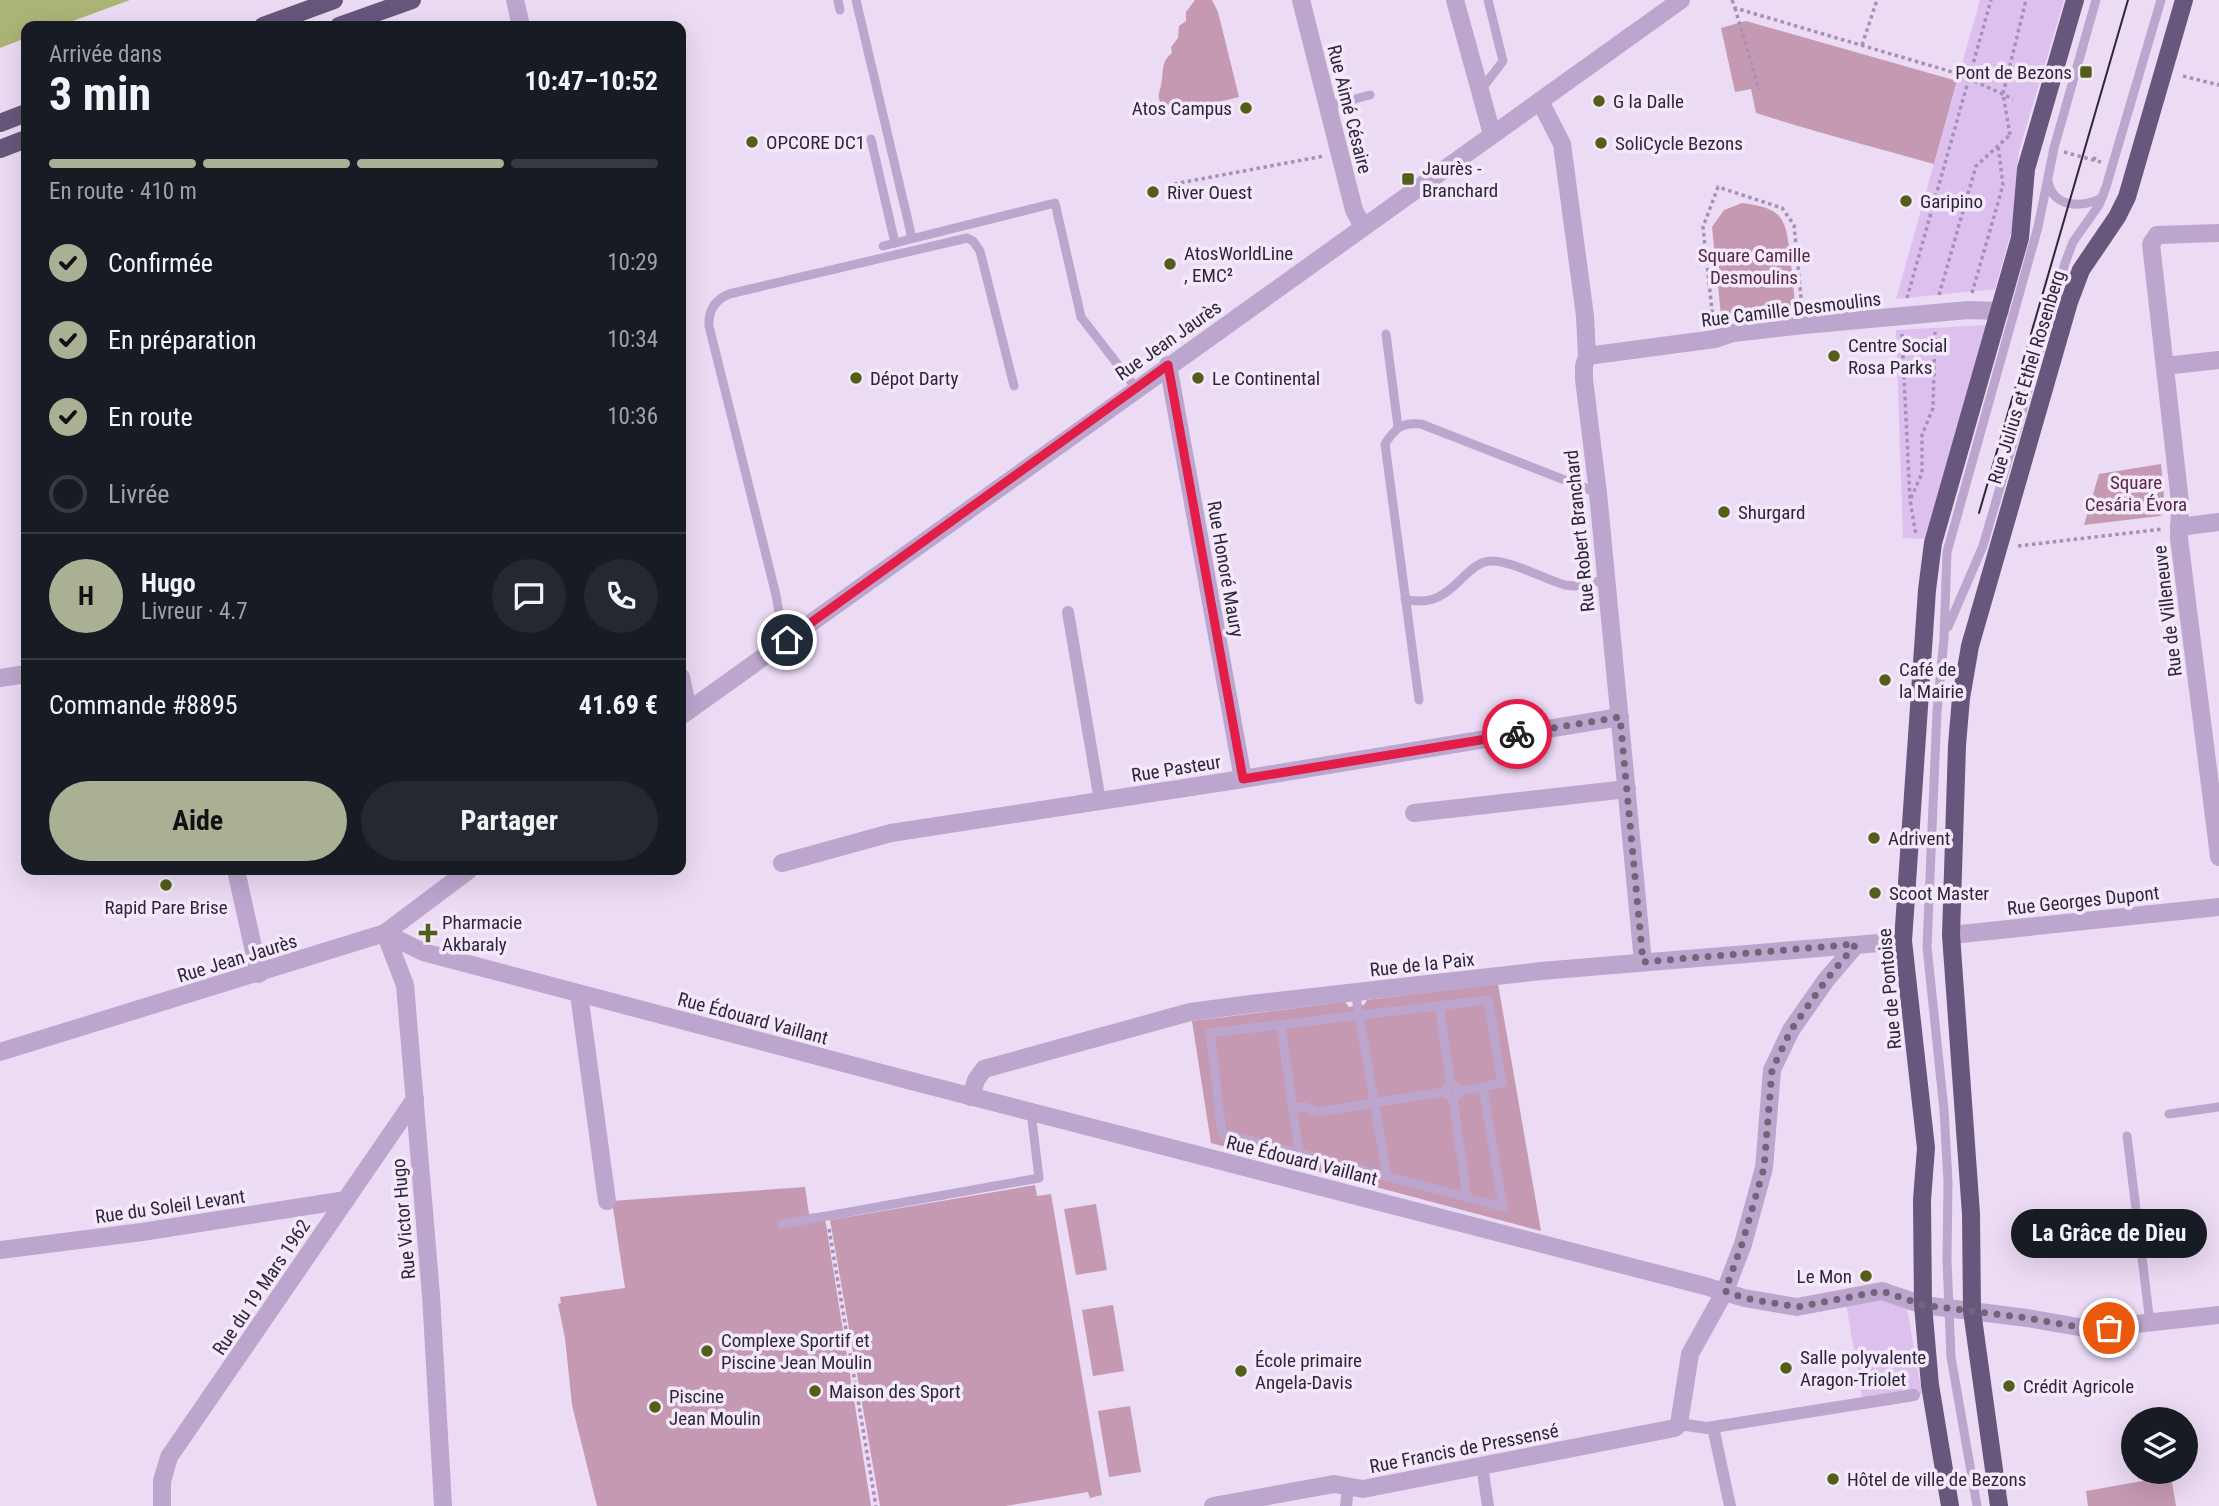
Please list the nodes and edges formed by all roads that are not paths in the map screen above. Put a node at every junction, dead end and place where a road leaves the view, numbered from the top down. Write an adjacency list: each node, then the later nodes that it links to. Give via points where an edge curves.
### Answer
1 (334, 0): 13 (main road)
2 (412, 0): 14 (main road)
3 (856, 0): 30 (lane)
4 (1301, 0): 19 (street, Rue Aimé Césaire)
5 (1455, 0): 16 (street)
6 (1488, 0): 16 (lane, via 1503,61)
7 (1681, 0): 18 (street, Rue Jean Jaurès)
8 (2075, 0): 33 (main road, via 2026,169 2022,224)
9 (2096, 0): 26 (lane)
10 (2161, 0): 27 (lane)
11 (2185, 0): 65 (main road, Rue Julius et Ethel Rosenberg, via 2127,197 2081,270 2069,302 1979,612 1961,698)
12 (515, 1): 15 (street)
13 (277, 21)
14 (353, 21)
15 (520, 21)
16 (1479, 93): 22 (street)
17 (1370, 95): 19 (lane)
18 (1540, 101): 22 (street, Rue Jean Jaurès); 35 (street, Rue Robert Branchard, via 1562,144)
19 (1328, 106): 28 (street, Rue Aimé Césaire, via 1354,210)
20 (21, 115): 21 (main road)
21 (0, 122)
22 (1492, 135): 28 (street, Rue Jean Jaurès)
23 (871, 139): 31 (lane)
24 (21, 141): 25 (main road)
25 (0, 149)
26 (2047, 179): 27 (lane, via 2053,195 2064,202 2081,205); 48 (lane, via 2038,227 1950,536)
27 (2102, 198): 48 (lane, via 2076,236 2065,263 1983,545)
28 (1363, 227): 37 (street, Rue Jean Jaurès)
29 (2219, 233): 38 (street, Rue de Villeneuve, via 2157,235 2151,244)
30 (912, 239): 31 (lane); 40 (lane, via 1055,203 1081,317)
31 (895, 243): 32 (lane)
32 (883, 246)
33 (2000, 311): 35 (street, Rue Camille Desmoulins, via 1804,325); 66 (main road, Rue de Pontoise, via 1933,543)
34 (1386, 334): 41 (lane)
35 (1587, 356): 42 (street, Rue Robert Branchard, via 1584,379)
36 (2219, 360): 38 (street)
37 (1168, 365): 40 (street, Rue Jean Jaurès); 55 (street, Rue Honoré Maury)
38 (2165, 366): 44 (street, Rue de Villeneuve)
39 (1014, 386): 49 (lane, via 980,251 967,238 739,291 713,304 709,326)
40 (1136, 388): 49 (street, Rue Jean Jaurès)
41 (1398, 427): 42 (lane, via 1409,422 1421,424); 46 (lane, via 1385,444)
42 (1598, 493): 45 (street, Rue Robert Branchard)
43 (2219, 522): 44 (street)
44 (2179, 527): 59 (street, Rue de Villeneuve)
45 (1605, 580): 46 (lane, via 1565,586 1488,561 1447,594); 54 (street, Rue Robert Branchard)
46 (1405, 599): 52 (lane)
47 (1068, 612): 57 (street)
48 (1944, 639): 97 (lane, via 1927,947 1944,1110)
49 (787, 640): 53 (street, Rue Jean Jaurès)
50 (21, 675): 51 (street)
51 (0, 678)
52 (1419, 700)
53 (686, 712)
54 (1620, 717): 55 (street, Rue Pasteur); 56 (street, Rue Robert Branchard)
55 (1243, 779): 57 (street, Rue Pasteur)
56 (1627, 789): 58 (street); 68 (street, Rue Robert Branchard)
57 (1100, 801): 60 (street, Rue Pasteur, via 891,833)
58 (1414, 813)
59 (2219, 857)
60 (782, 863)
61 (237, 875): 69 (street)
62 (462, 875): 64 (street, Rue Jean Jaurès)
63 (2219, 907): 65 (street, Rue Georges Dupont)
64 (385, 933): 69 (street, Rue Jean Jaurès); 71 (street, Rue Édouard Vaillant, via 424,952); 81 (street, Rue Victor Hugo, via 405,985)
65 (1951, 935): 98 (main road, via 1971,1214)
66 (1903, 942): 67 (street, Rue de la Paix); 96 (main road, Rue de Pontoise, via 1926,1148)
67 (1856, 944): 68 (street, Rue de la Paix); 95 (street, via 1791,1030 1772,1070 1764,1168)
68 (1643, 962): 70 (street, Rue de la Paix)
69 (259, 974): 75 (street, Rue Jean Jaurès)
70 (1355, 992): 73 (lane); 80 (street, Rue de la Paix, via 1190,1012 984,1069)
71 (579, 994): 80 (street, Rue Édouard Vaillant); 92 (street)
72 (1439, 1006): 73 (lane); 76 (lane); 77 (lane, via 1488,1000 1502,1083)
73 (1359, 1016): 74 (lane); 82 (lane)
74 (1281, 1025): 84 (lane); 88 (lane, via 1210,1033 1222,1133)
75 (0, 1052)
76 (1451, 1084): 78 (lane); 79 (lane)
77 (1483, 1088): 79 (lane); 90 (lane, via 1503,1207)
78 (1444, 1092): 79 (lane); 82 (lane)
79 (1457, 1095): 90 (lane)
80 (971, 1097): 85 (street, Rue Édouard Vaillant)
81 (415, 1099): 91 (street, Rue du 19 Mars 1962); 107 (street, Rue Victor Hugo)
82 (1375, 1102): 84 (lane, via 1317,1112); 89 (lane)
83 (2219, 1107): 86 (lane)
84 (1293, 1108): 88 (lane)
85 (1031, 1112): 93 (lane, via 1039,1178); 95 (street, Rue Édouard Vaillant)
86 (2169, 1114)
87 (2127, 1136): 100 (lane)
88 (1299, 1153): 89 (lane)
89 (1387, 1176): 90 (lane)
90 (1467, 1198)
91 (346, 1200): 94 (street, Rue du Soleil Levant); 106 (street, Rue du 19 Mars 1962, via 169,1457 162,1481)
92 (607, 1201)
93 (782, 1224)
94 (0, 1250)
95 (1725, 1291): 96 (street, Rue Édouard Vaillant, via 1797,1307 1882,1291); 102 (street, via 1690,1354)
96 (1923, 1305): 97 (street, Rue Édouard Vaillant); 112 (main road, Rue de Pontoise, via 1930,1384)
97 (1948, 1308): 98 (street, Rue Édouard Vaillant); 113 (lane, via 1951,1357)
98 (1972, 1311): 100 (street, Rue Édouard Vaillant, via 2090,1329); 114 (main road)
99 (2219, 1315): 100 (street, Rue Édouard Vaillant)
100 (2150, 1323)
101 (1914, 1395): 103 (street, Rue Francis de Pressensé)
102 (1679, 1424): 103 (street, Rue Francis de Pressensé); 104 (street, Rue Francis de Pressensé)
103 (1713, 1427): 111 (street)
104 (1482, 1466): 105 (street, Rue Francis de Pressensé, via 1363,1489); 110 (street)
105 (1348, 1487): 108 (street, Rue Francis de Pressensé, via 1334,1484); 109 (street)
106 (162, 1506)
107 (443, 1506)
108 (1213, 1506)
109 (1346, 1506)
110 (1488, 1506)
111 (1730, 1506)
112 (1950, 1506)
113 (1977, 1506)
114 (1999, 1506)

